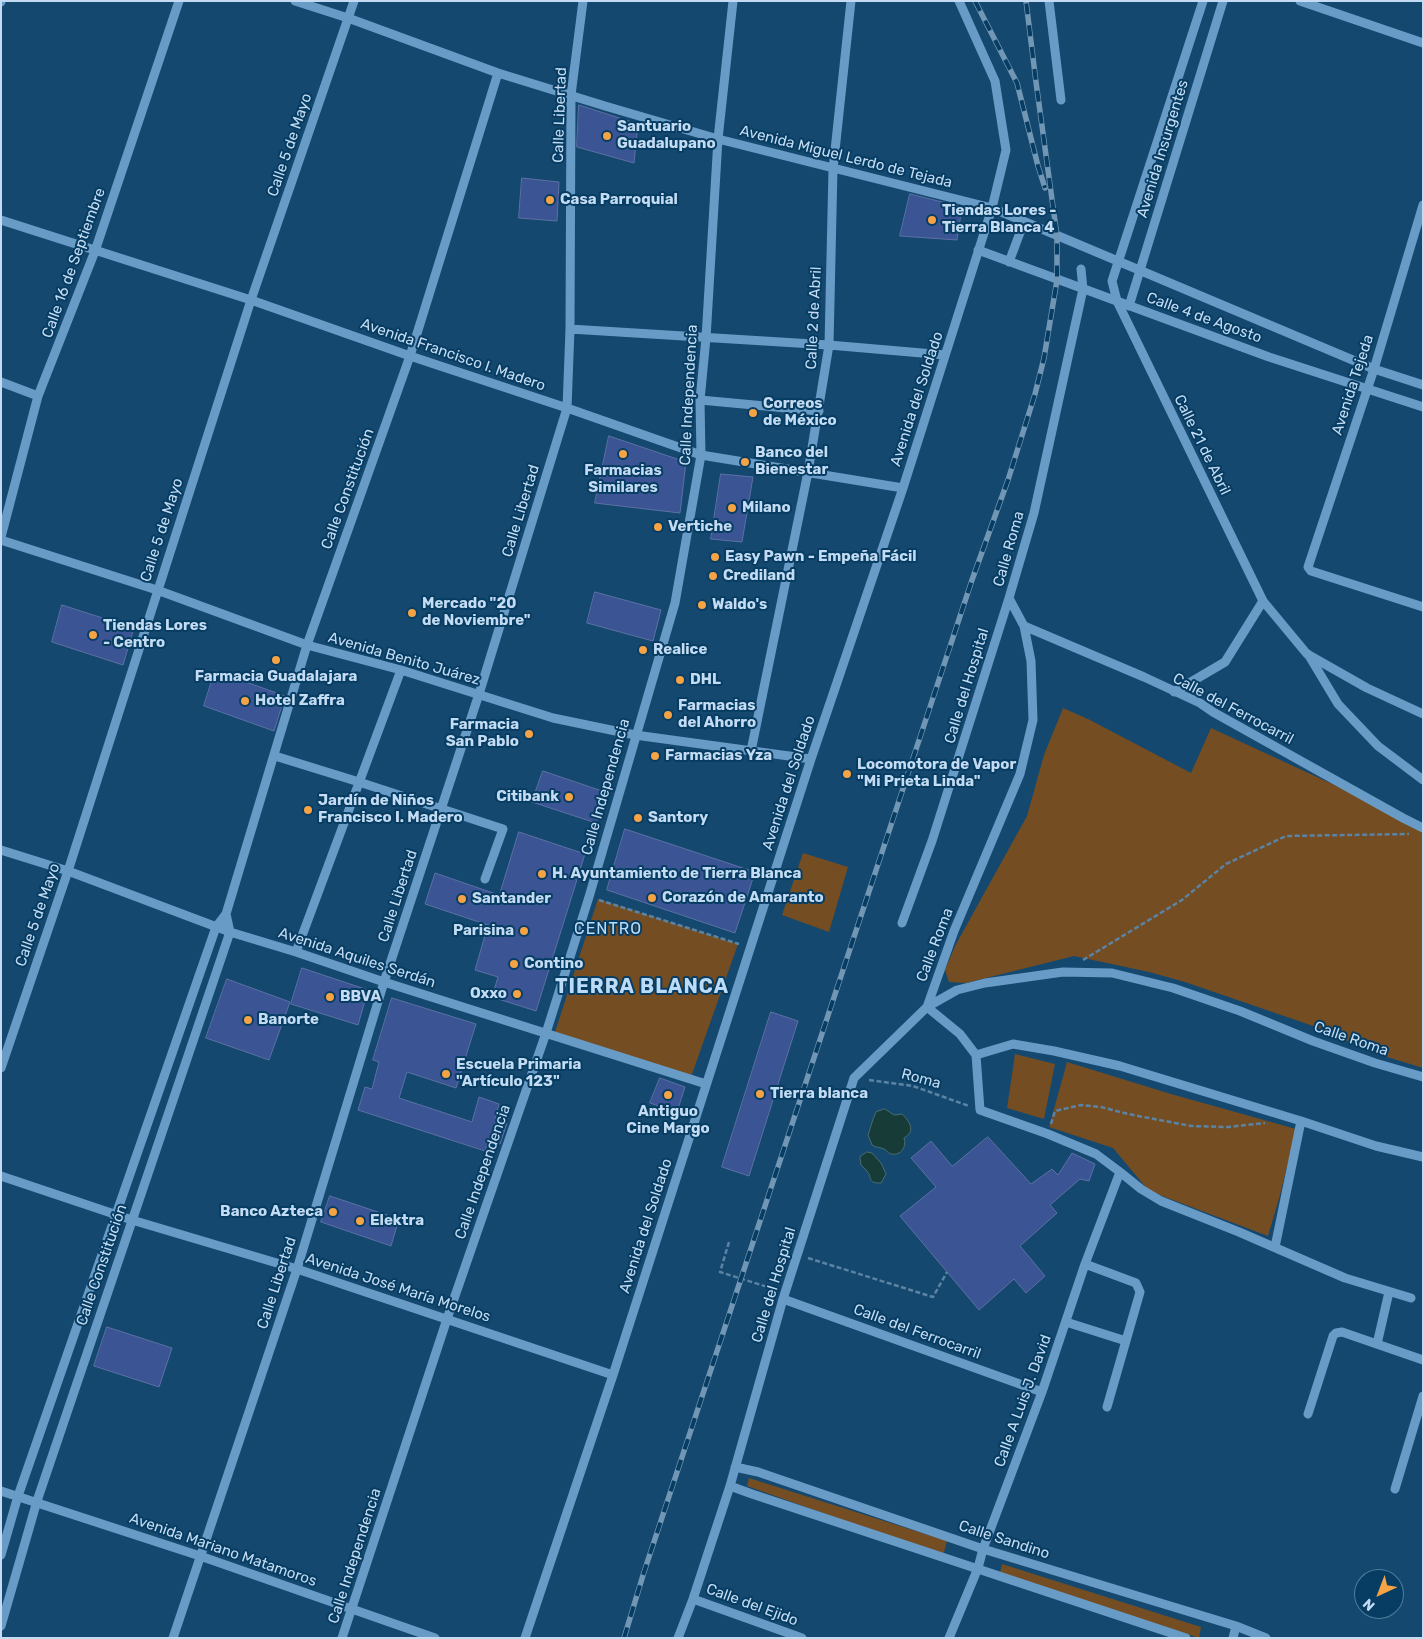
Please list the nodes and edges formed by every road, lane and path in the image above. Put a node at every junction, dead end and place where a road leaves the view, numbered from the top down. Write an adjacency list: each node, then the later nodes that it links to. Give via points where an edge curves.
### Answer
1 (179, 1): 24 (street, Calle 16 de Septiembre)
2 (295, 1): 12 (street, Avenida Miguel Lerdo de Tejada)
3 (354, 1): 12 (street, Calle 5 de Mayo)
4 (582, 1): 15 (street, Calle Libertad)
5 (733, 1): 17 (street, Calle Independencia)
6 (851, 1): 18 (street, Calle 2 de Abril)
7 (959, 1): 20 (street, via 995,81 1006,150)
8 (1049, 1): 16 (street)
9 (1203, 1): 26 (street, Avenida Insurgentes)
10 (1223, 1): 28 (street, Avenida Insurgentes)
11 (1300, 1): 13 (street)
12 (348, 18): 14 (street, Avenida Miguel Lerdo de Tejada); 30 (street, Calle 5 de Mayo)
13 (1423, 43)
14 (498, 73): 15 (street, Avenida Miguel Lerdo de Tejada); 37 (street, Calle Constitución)
15 (571, 95): 17 (street, Avenida Miguel Lerdo de Tejada); 33 (street, Calle Libertad)
16 (1061, 100)
17 (718, 140): 18 (street, Avenida Miguel Lerdo de Tejada); 34 (street, Calle Independencia)
18 (833, 169): 20 (street, Avenida Miguel Lerdo de Tejada); 35 (street, Calle 2 de Abril)
19 (1423, 205): 38 (street, Avenida Tejeda)
20 (992, 208): 22 (street, Calle 4 de Agosto); 23 (street, Avenida del Soldado)
21 (1, 220): 24 (street, Avenida Francisco I. Madero)
22 (1024, 222): 25 (street); 26 (street, Calle 4 de Agosto)
23 (978, 250): 25 (street, Calle 4 de Agosto); 36 (street, Avenida del Soldado)
24 (95, 251): 30 (street, Avenida Francisco I. Madero); 42 (street, Calle 16 de Septiembre)
25 (1009, 262): 29 (street, Calle 4 de Agosto)
26 (1118, 262): 28 (street, Calle 4 de Agosto); 31 (street, Avenida Insurgentes, via 1112,281)
27 (1081, 269): 29 (street, Calle Roma)
28 (1140, 271): 32 (street, Avenida Insurgentes); 38 (street, Calle 4 de Agosto)
29 (1083, 289): 31 (street, Calle 4 de Agosto); 52 (street, Calle Roma, via 1034,513)
30 (251, 300): 37 (street, Avenida Francisco I. Madero); 51 (street, Calle 5 de Mayo)
31 (1117, 301): 32 (street, Calle 4 de Agosto); 53 (street, Calle 21 de Abril)
32 (1129, 306): 41 (street, Calle 4 de Agosto)
33 (570, 329): 34 (street); 45 (street, Calle Libertad)
34 (706, 338): 35 (street); 43 (street, Calle Independencia)
35 (829, 345): 36 (street); 46 (street, Calle 2 de Abril)
36 (945, 355): 49 (street, Avenida del Soldado)
37 (410, 356): 45 (street, Avenida Francisco I. Madero); 56 (street, Calle Constitución)
38 (1374, 369): 40 (street, Calle 4 de Agosto); 41 (street, Avenida Tejeda)
39 (1, 382): 42 (street)
40 (1423, 384)
41 (1367, 389): 44 (street, Calle 4 de Agosto); 54 (street, Avenida Tejeda, via 1308,566 1311,571)
42 (38, 396): 50 (street, Calle 16 de Septiembre)
43 (700, 400): 46 (street); 47 (street, Calle Independencia)
44 (1423, 407)
45 (567, 408): 47 (street, Avenida Francisco I. Madero); 60 (street, Calle Libertad)
46 (819, 411): 48 (street, Calle 2 de Abril)
47 (701, 455): 48 (street, Avenida Francisco I. Madero); 62 (street, Calle Independencia, via 674,603)
48 (808, 472): 49 (street, Avenida Francisco I. Madero); 63 (street, Calle 2 de Abril)
49 (903, 488): 65 (street, Avenida del Soldado)
50 (1, 538): 51 (street, Avenida Benito Juárez)
51 (157, 590): 56 (street, Avenida Benito Juárez); 72 (street, Calle 5 de Mayo)
52 (1009, 598): 55 (street, Calle Roma); 76 (street, Calle del Hospital, via 932,841)
53 (1263, 601): 57 (street, Calle 21 de Abril); 59 (street, via 1225,662)
54 (1423, 607)
55 (1024, 626): 59 (street, Calle del Ferrocarril); 83 (street, Calle Roma, via 1032,661 1033,720 1020,774 954,931)
56 (307, 646): 58 (street, Avenida Benito Juárez); 64 (street, Calle Constitución)
57 (1307, 654): 61 (street, Calle 21 de Abril, via 1367,688); 66 (street, via 1338,704 1378,746)
58 (401, 670): 60 (street, Avenida Benito Juárez); 67 (street)
59 (1174, 692): 69 (street, Calle del Ferrocarril)
60 (479, 694): 62 (street, Avenida Benito Juárez, via 553,718); 68 (street, Calle Libertad)
61 (1423, 714)
62 (635, 735): 63 (street, Avenida Benito Juárez); 74 (street, Calle Independencia)
63 (751, 751): 65 (street, Avenida Benito Juárez)
64 (275, 756): 67 (street); 75 (street, Calle Constitución)
65 (811, 759): 79 (street, Avenida del Soldado)
66 (1423, 780)
67 (359, 782): 68 (street); 80 (street)
68 (441, 808): 73 (street, via 503,829); 82 (street, Calle Libertad)
69 (1423, 828)
70 (1413, 834): 81 (path, via 1286,836 1226,864 1182,900)
71 (1, 850): 72 (street, Avenida Aquiles Serdán)
72 (68, 871): 77 (street, Avenida Aquiles Serdán); 86 (street, Calle 5 de Mayo)
73 (485, 879)
74 (588, 897): 79 (path); 84 (street, Calle Independencia)
75 (226, 914): 77 (street, Calle Constitución); 78 (street, Calle Constitución)
76 (902, 923)
77 (216, 927): 78 (street, Avenida Aquiles Serdán); 97 (street, Calle Constitución)
78 (230, 932): 80 (street, Avenida Aquiles Serdán); 98 (street, Calle Constitución)
79 (750, 948): 89 (street, Avenida del Soldado)
80 (296, 952): 82 (street, Avenida Aquiles Serdán)
81 (1063, 972): 83 (street, Calle Roma, via 957,990); 87 (street, Calle Roma, via 1112,973 1173,988 1313,1041)
82 (384, 982): 84 (street, Avenida Aquiles Serdán); 103 (street, Calle Libertad)
83 (927, 1007): 85 (street, via 960,1034); 88 (street, Calle del Hospital)
84 (546, 1033): 89 (street, Avenida Aquiles Serdán); 109 (street, Calle Independencia)
85 (976, 1055): 90 (street); 91 (street, via 1013,1044 1054,1051 1120,1066)
86 (1, 1068)
87 (1423, 1077)
88 (854, 1078): 90 (path, Roma, via 913,1086); 101 (street, Calle del Hospital)
89 (706, 1084): 114 (street, Avenida del Soldado)
90 (980, 1110): 93 (street)
91 (1301, 1121): 94 (street, via 1376,1146); 100 (street)
92 (1267, 1123): 93 (path, via 1191,1126 1081,1105 1055,1111)
93 (1048, 1134): 95 (street, via 1096,1154)
94 (1423, 1156)
95 (1120, 1172): 100 (street, via 1161,1201); 102 (street, Calle A Luis J. David)
96 (1, 1176): 97 (street, Avenida José María Morelos)
97 (116, 1215): 98 (street, Avenida José María Morelos); 123 (street, Calle Constitución)
98 (132, 1220): 103 (street, Avenida José María Morelos); 124 (street, Calle Constitución)
99 (729, 1242): 105 (path, via 720,1272)
100 (1275, 1247): 106 (street, via 1345,1278)
101 (797, 1255): 104 (path, via 933,1297); 108 (street, Calle del Hospital)
102 (1086, 1264): 110 (street, Calle A Luis J. David); 111 (street, via 1136,1283 1140,1292)
103 (297, 1269): 109 (street, Avenida José María Morelos); 127 (street, Calle Libertad)
104 (947, 1272)
105 (774, 1289)
106 (1389, 1292): 107 (street); 112 (street)
107 (1411, 1298)
108 (782, 1299): 115 (street, Calle del Ferrocarril); 119 (street, Calle del Hospital)
109 (448, 1319): 114 (street, Avenida José María Morelos); 130 (street, Calle Independencia)
110 (1066, 1322): 111 (street); 115 (street, Calle A Luis J. David)
111 (1126, 1341): 117 (street)
112 (1377, 1344): 113 (street); 118 (street, via 1342,1332 1333,1336)
113 (1423, 1360)
114 (613, 1375): 136 (street, Avenida del Soldado)
115 (1042, 1392): 125 (street, Calle A Luis J. David)
116 (1423, 1396): 121 (street)
117 (1107, 1407)
118 (1308, 1414)
119 (735, 1467): 120 (street, Calle del Hospital); 125 (street, Calle Sandino)
120 (730, 1486): 128 (street); 129 (street, Calle del Hospital)
121 (1395, 1489)
122 (1, 1491): 123 (street, Avenida Mariano Matamoros)
123 (18, 1496): 124 (street, Avenida Mariano Matamoros); 126 (street, Calle Constitución)
124 (37, 1502): 127 (street, Avenida Mariano Matamoros); 131 (street, Calle Constitución)
125 (983, 1549): 128 (street, Calle A Luis J. David); 132 (street, Calle Sandino)
126 (1, 1555)
127 (200, 1556): 130 (street, Avenida Mariano Matamoros); 133 (street, Calle Libertad)
128 (978, 1568): 139 (street, Calle A Luis J. David); 140 (street)
129 (693, 1599): 137 (street, Calle del Hospital); 138 (street, Calle del Ejido)
130 (352, 1609): 134 (street, Calle Independencia); 135 (street, Avenida Mariano Matamoros)
131 (1, 1626)
132 (1236, 1626): 141 (street); 142 (street, Calle Sandino)
133 (173, 1638)
134 (342, 1638)
135 (435, 1638)
136 (525, 1638)
137 (678, 1638)
138 (802, 1638)
139 (949, 1638)
140 (1186, 1638)
141 (1233, 1638)
142 (1266, 1638)

